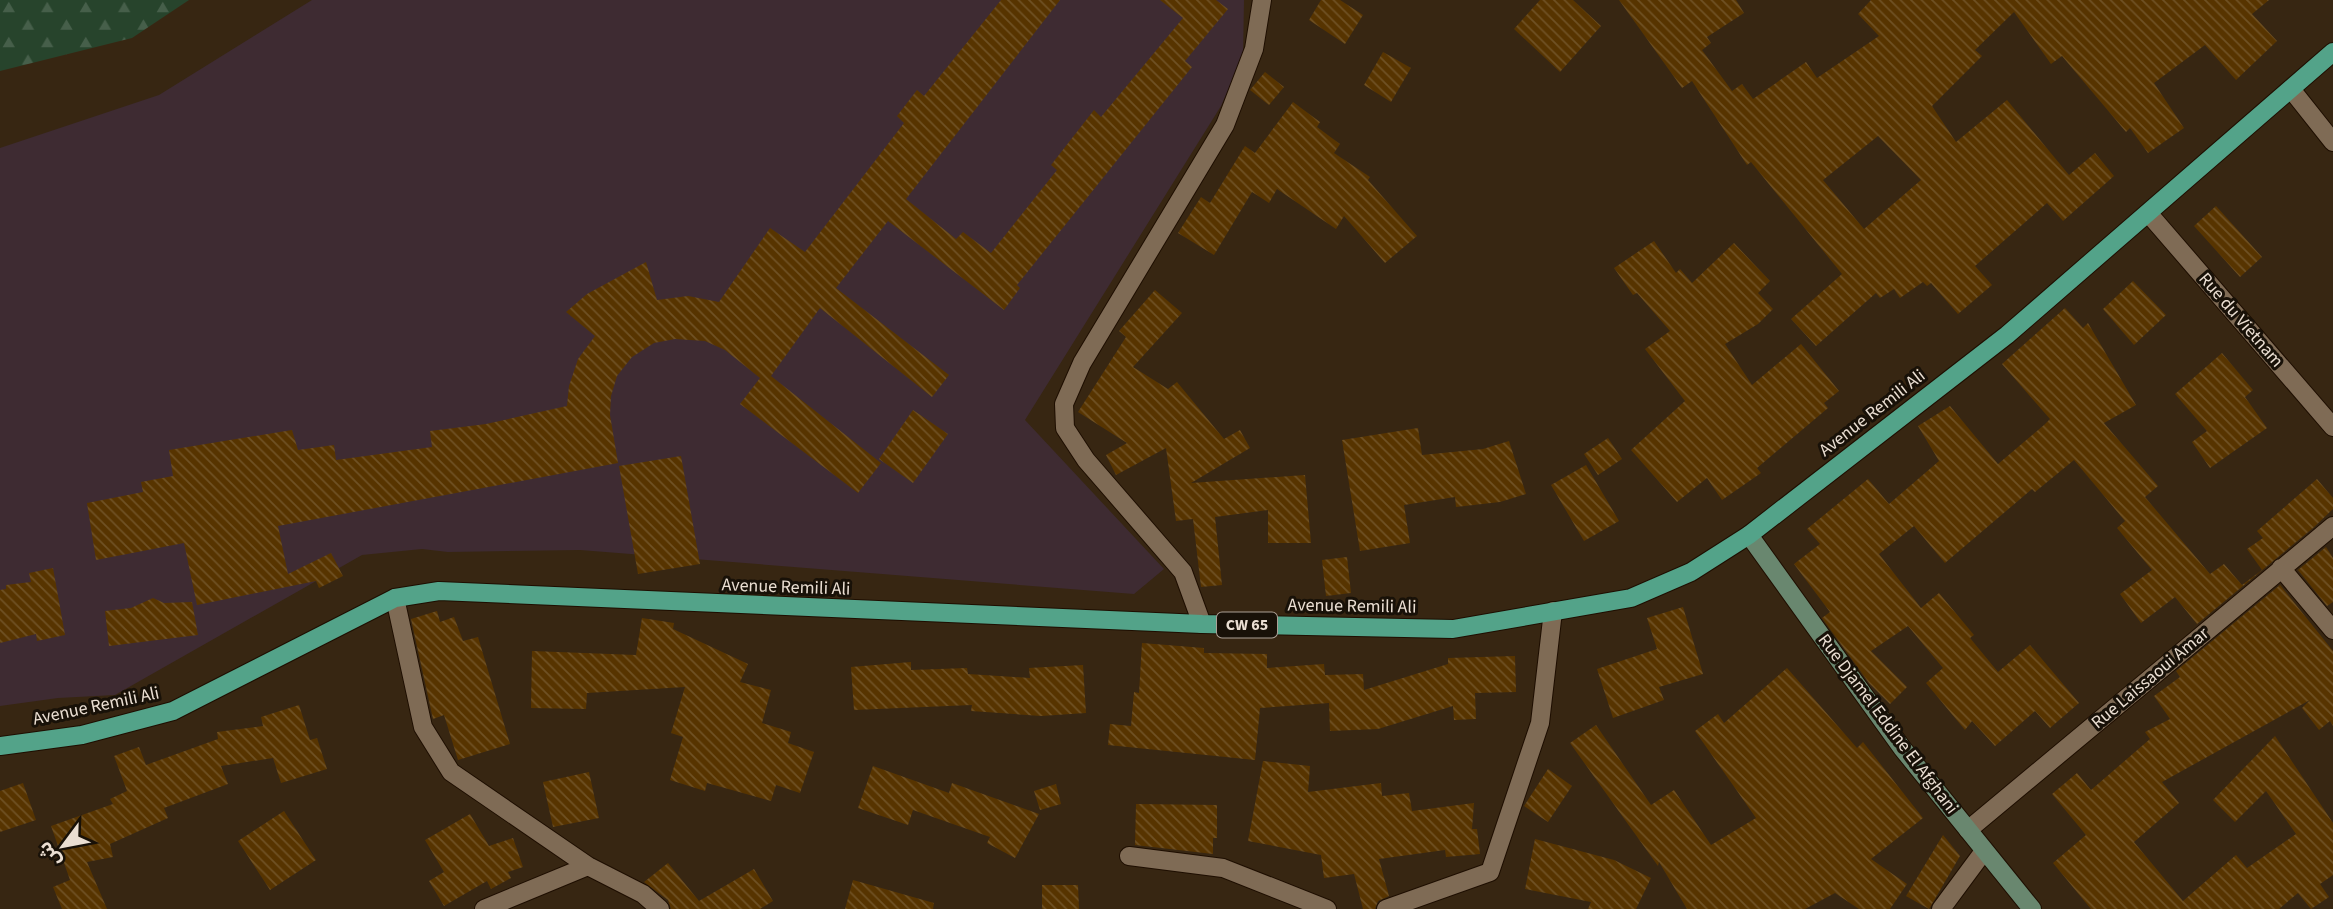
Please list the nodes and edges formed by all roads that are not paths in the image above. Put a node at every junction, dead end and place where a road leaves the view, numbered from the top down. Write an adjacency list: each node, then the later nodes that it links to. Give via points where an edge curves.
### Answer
1 (1262, 0): 12 (street, via 1254,49 1225,125 1082,362 1064,404 1065,428 1086,460 1183,572)
2 (2333, 52): 3 (main road, Avenue Remili Ali / CW 65)
3 (2291, 89): 4 (street); 5 (main road, Avenue Remili Ali / CW 65)
4 (2333, 142)
5 (2149, 214): 6 (street, Rue du Vietnam); 8 (main road, Avenue Remili Ali / CW 65, via 2007,335)
6 (2333, 426)
7 (2333, 526): 9 (street, Rue Laissaoui Amar)
8 (1749, 535): 11 (main road, Avenue Remili Ali / CW 65, via 1691,572 1631,598); 15 (main road, Rue Djamel Eddine El Afghani, via 1902,748)
9 (2281, 568): 13 (street); 15 (street, Rue Laissaoui Amar)
10 (395, 598): 12 (main road, Avenue Remili Ali / CW 65, via 439,591); 14 (main road, Avenue Remili Ali / CW 65, via 173,711 82,735); 18 (street, via 423,727 451,772)
11 (1553, 611): 12 (main road, Avenue Remili Ali / CW 65, via 1453,629); 22 (street, via 1541,723 1490,872)
12 (1202, 624)
13 (2333, 629)
14 (0, 746)
15 (1968, 830): 16 (main road, Rue Djamel Eddine El Afghani)
16 (1984, 851): 23 (street); 24 (main road, Rue Djamel Eddine El Afghani)
17 (1129, 856): 21 (street, via 1223,868)
18 (588, 866): 19 (street); 20 (street, via 643,894)
19 (484, 909)
20 (660, 909)
21 (1327, 909)
22 (1386, 909)
23 (1941, 909)
24 (2032, 909)

